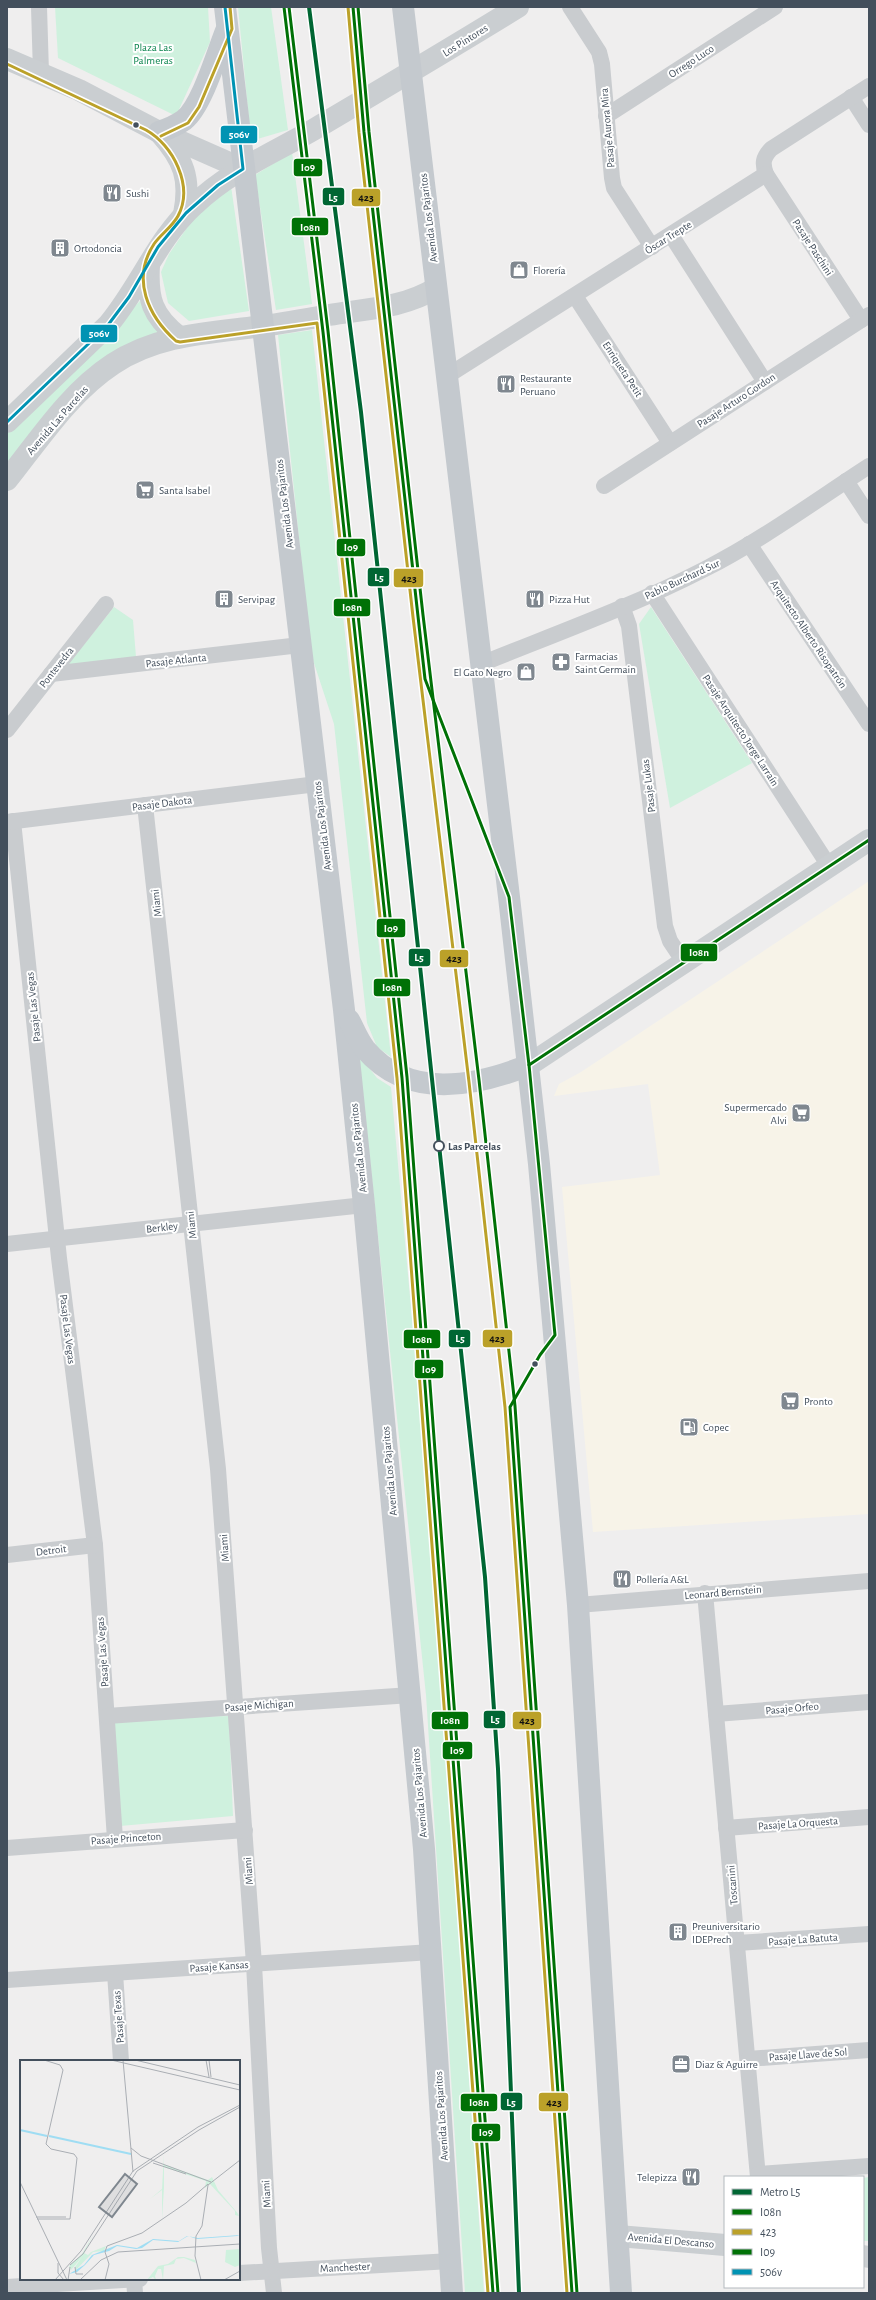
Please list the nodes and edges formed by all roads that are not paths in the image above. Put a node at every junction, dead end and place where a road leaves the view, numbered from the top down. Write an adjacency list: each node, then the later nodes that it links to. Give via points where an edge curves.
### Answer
1 (39, 7): 9 (street)
2 (225, 7): 7 (main road, Avenida Los Pajaritos)
3 (403, 7): 10 (main road, Avenida Los Pajaritos)
4 (518, 7): 10 (street, Los Pintores)
5 (570, 7): 13 (street, Pasaje Aurora Mira, via 599,52)
6 (775, 7): 13 (street, Orrego Luco)
7 (227, 28): 15 (main road, via 191,113 179,123); 16 (main road, Avenida Los Pajaritos)
8 (7, 59): 9 (street)
9 (41, 73): 15 (street)
10 (411, 73): 16 (street); 22 (main road, Avenida Los Pajaritos)
11 (869, 86): 12 (street)
12 (851, 98): 14 (street); 17 (street, via 771,149 764,159)
13 (606, 116): 20 (street, Pasaje Aurora Mira, via 614,188)
14 (869, 125)
15 (159, 132): 16 (street); 18 (street, via 177,154 184,170 188,190)
16 (243, 169): 18 (street, via 203,196); 25 (main road, Avenida Los Pajaritos)
17 (766, 174): 19 (street, Óscar Trepte); 24 (street, Pasaje Paschini)
18 (184, 214): 21 (street, via 158,247)
19 (671, 235): 20 (street, Óscar Trepte); 28 (street)
20 (652, 247): 23 (street, Óscar Trepte)
21 (149, 264): 26 (street, via 148,287 154,308 164,323); 29 (street, via 123,308 108,325)
22 (436, 288): 25 (street, Avenida Las Parcelas, via 411,301); 27 (main road, Avenida Los Pajaritos)
23 (575, 296): 27 (street, Óscar Trepte); 30 (street, Enriqueta Petit)
24 (865, 318): 28 (street, Pasaje Arturo Gordon)
25 (264, 326): 26 (street, Avenida Las Parcelas); 40 (main road, Avenida Los Pajaritos)
26 (179, 337): 32 (street, Avenida Las Parcelas, via 130,354 94,378 64,410)
27 (446, 376): 41 (main road, Avenida Los Pajaritos)
28 (765, 382): 30 (street, Pasaje Arturo Gordon)
29 (7, 422)
30 (670, 443): 34 (street, Pasaje Arturo Gordon)
31 (869, 466): 33 (street, Pablo Burchard Sur)
32 (7, 480)
33 (846, 481): 35 (street); 36 (street, Pablo Burchard Sur)
34 (604, 486)
35 (869, 516)
36 (749, 544): 37 (street, Pablo Burchard Sur, via 704,570); 43 (street, Arquitecto Alberto Risopatrón)
37 (652, 594): 39 (street, Pablo Burchard Sur); 49 (street, Pasaje Arquitecto Jorge Larraín)
38 (106, 604): 42 (street, Pontevedra)
39 (622, 606): 41 (street, Pablo Burchard Sur); 50 (street, Pasaje Lukas, via 629,626 665,926 670,941)
40 (300, 645): 42 (street, Pasaje Atlanta); 45 (main road, Avenida Los Pajaritos)
41 (481, 664): 52 (main road, Avenida Los Pajaritos)
42 (51, 674): 44 (street, Pontevedra)
43 (869, 724)
44 (7, 730)
45 (317, 784): 46 (street, Pasaje Dakota); 51 (main road, Avenida Los Pajaritos)
46 (145, 805): 47 (street, Pasaje Dakota); 54 (street, Miami)
47 (10, 821): 55 (street, Pasaje Las Vegas)
48 (869, 840): 49 (street)
49 (829, 866): 50 (street)
50 (684, 962): 52 (street)
51 (344, 1010): 52 (main road, via 364,1048 394,1074 415,1082 444,1084 494,1078); 53 (main road, Avenida Los Pajaritos)
52 (529, 1065): 61 (main road, Avenida Los Pajaritos)
53 (364, 1205): 54 (street, Berkley); 62 (main road, Avenida Los Pajaritos)
54 (190, 1224): 55 (street, Berkley); 64 (street, Miami, via 218,1469)
55 (57, 1238): 56 (street, Berkley); 57 (street, Pasaje Las Vegas)
56 (7, 1244)
57 (96, 1545): 58 (street, Detroit); 66 (street, Pasaje Las Vegas)
58 (7, 1555)
59 (869, 1581): 60 (street, Leonard Bernstein)
60 (705, 1593): 61 (street, Leonard Bernstein); 65 (street, Toscanini)
61 (578, 1605): 83 (main road, Avenida Los Pajaritos)
62 (411, 1695): 64 (street, Pasaje Michigan); 74 (main road, Avenida Los Pajaritos)
63 (869, 1702): 65 (street, Pasaje Orfeo)
64 (236, 1707): 66 (street, Pasaje Michigan); 69 (street, Miami)
65 (716, 1714): 68 (street, Toscanini)
66 (107, 1716): 70 (street, Pasaje Las Vegas)
67 (869, 1817): 68 (street, Pasaje La Orquesta)
68 (726, 1828): 73 (street, Toscanini)
69 (245, 1830): 70 (street, Pasaje Princeton); 75 (street, Miami)
70 (115, 1839): 71 (street, Pasaje Princeton)
71 (7, 1848)
72 (869, 1934): 73 (street, Pasaje La Batuta)
73 (737, 1943): 79 (street, Toscanini)
74 (431, 1952): 75 (street, Pasaje Kansas); 85 (main road, Avenida Los Pajaritos)
75 (254, 1964): 76 (street, Pasaje Kansas); 86 (street, Miami)
76 (115, 1973): 77 (street, Pasaje Kansas); 80 (street, Pasaje Texas)
77 (7, 1980)
78 (869, 2050): 79 (street, Pasaje Llave de Sol)
79 (748, 2059): 82 (street, Toscanini)
80 (121, 2060)
81 (869, 2166): 82 (street)
82 (758, 2176)
83 (618, 2236): 84 (street, Avenida El Descanso); 94 (main road, Avenida Los Pajaritos)
84 (724, 2245)
85 (451, 2261): 86 (street, Manchester); 93 (main road, Avenida Los Pajaritos)
86 (272, 2271): 87 (street, Manchester); 92 (street, Miami)
87 (240, 2273)
88 (118, 2280): 90 (street)
89 (134, 2280): 91 (street)
90 (7, 2287)
91 (135, 2293)
92 (274, 2293)
93 (452, 2293)
94 (621, 2293)

